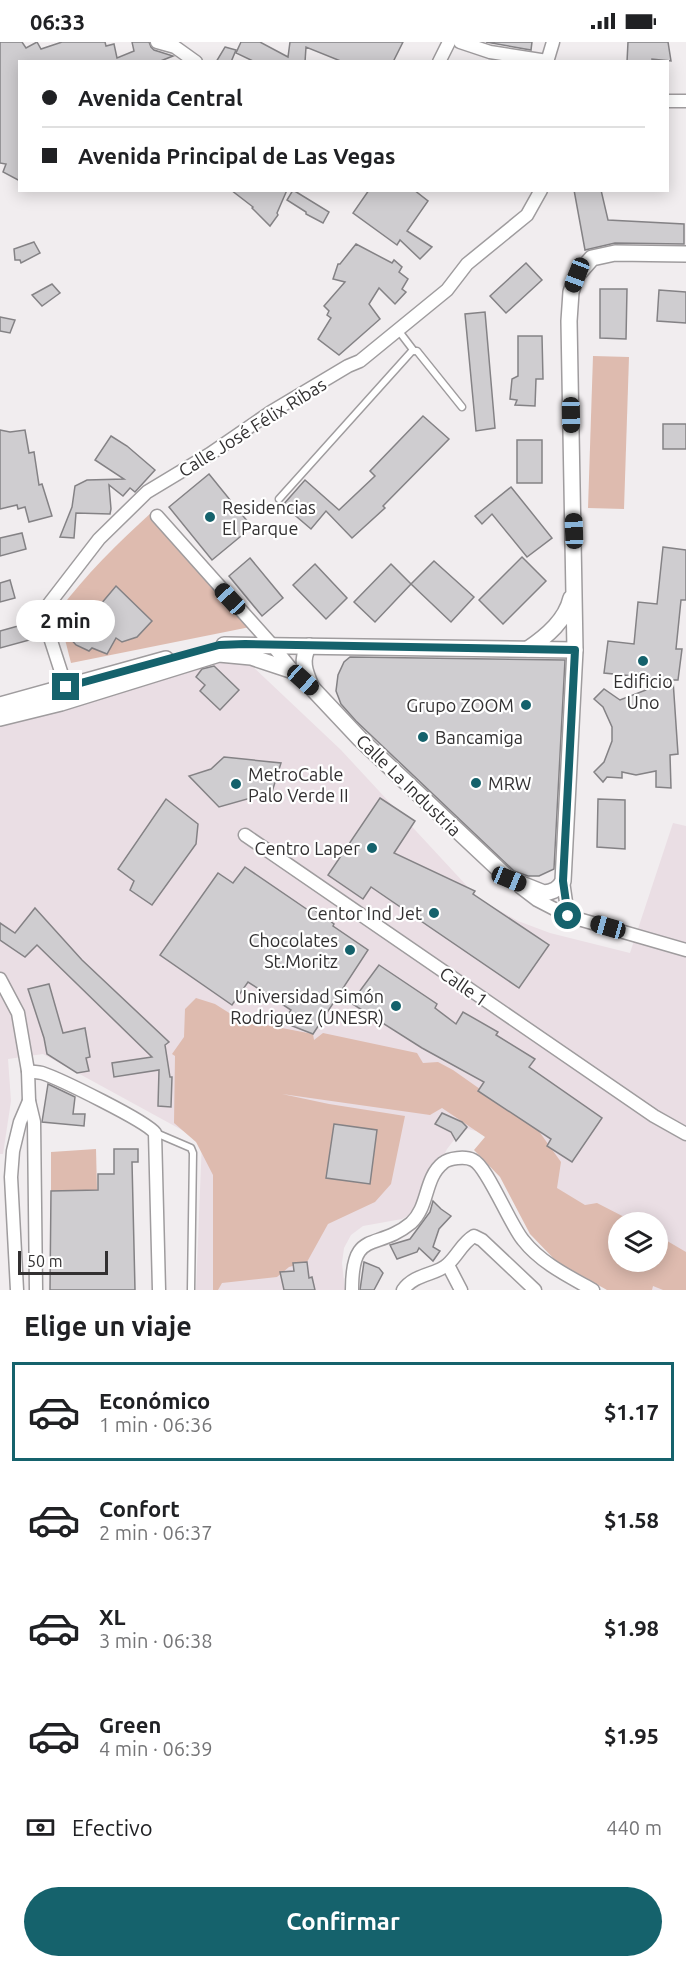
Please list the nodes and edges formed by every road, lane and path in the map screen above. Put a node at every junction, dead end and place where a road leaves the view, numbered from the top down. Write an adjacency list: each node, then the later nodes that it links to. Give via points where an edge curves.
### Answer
1 (157, 42): 5 (street, via 175,47)
2 (449, 42): 6 (street)
3 (460, 42): 7 (street, via 490,52)
4 (553, 42): 8 (street)
5 (193, 60)
6 (440, 60)
7 (542, 60)
8 (548, 60)
9 (669, 101): 10 (street)
10 (686, 101)
11 (540, 192): 13 (street, Calle José Félix Ribas, via 527,215 467,264 447,290)
12 (686, 254): 18 (street, via 615,253 592,258 577,275 571,292)
13 (399, 330): 14 (lane); 24 (street, Calle José Félix Ribas, via 360,361 271,412 147,492 99,539 42,613)
14 (414, 351): 15 (lane); 16 (lane)
15 (462, 407)
16 (279, 499)
17 (157, 516): 19 (street, Calle La Industria)
18 (575, 577): 21 (street, via 569,605 560,621); 22 (street)
19 (273, 646): 20 (street); 23 (street, Calle La Industria); 24 (street, via 219,645)
20 (309, 646): 21 (street); 25 (street, Calle La Industria, via 304,653 304,667)
21 (528, 648): 22 (street)
22 (575, 650): 31 (street)
23 (293, 672): 25 (street, Calle La Industria); 26 (street, via 251,657 219,654)
24 (66, 687): 26 (street); 27 (street)
25 (312, 688): 30 (street, Calle La Industria, via 360,739)
26 (61, 703): 28 (street)
27 (0, 705)
28 (0, 718)
29 (245, 835): 38 (street, Calle 1, via 595,1076)
30 (509, 879): 31 (street, Calle La Industria, via 544,893 556,890); 32 (street, Calle La Industria)
31 (563, 881): 32 (street)
32 (568, 916): 33 (street, Calle La Industria)
33 (686, 950)
34 (0, 980): 35 (street, via 18,1013)
35 (28, 1071): 36 (street); 37 (street, via 40,1072 92,1097)
36 (29, 1101): 40 (street, via 13,1151 11,1178); 41 (street, via 34,1122)
37 (155, 1133): 42 (street); 43 (lane, via 191,1148 193,1153)
38 (686, 1134)
39 (447, 1265): 45 (street, via 419,1277); 46 (street); 47 (street, via 474,1236)
40 (17, 1290)
41 (36, 1290)
42 (159, 1290)
43 (191, 1290)
44 (352, 1290): 48 (street, via 356,1255 368,1243 402,1230 417,1218 433,1174 443,1162 456,1158 472,1159 485,1170 509,1221 524,1242 545,1262)
45 (403, 1290)
46 (461, 1290)
47 (536, 1290)
48 (593, 1290)

